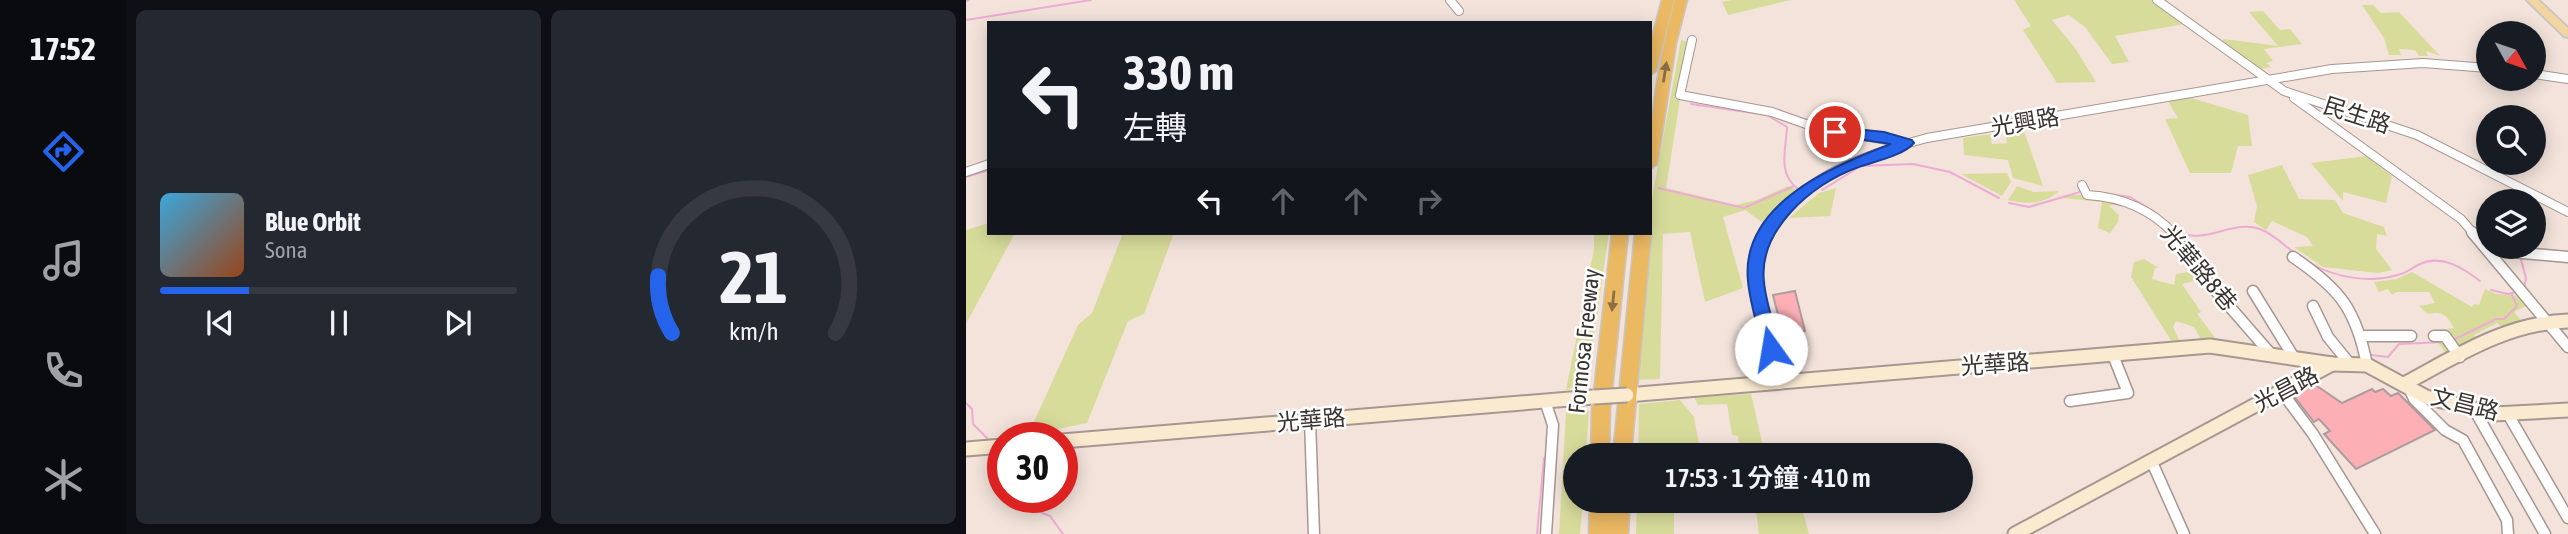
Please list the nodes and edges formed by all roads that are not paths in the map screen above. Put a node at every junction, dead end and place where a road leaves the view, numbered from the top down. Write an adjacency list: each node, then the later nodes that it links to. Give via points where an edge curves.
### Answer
1 (1451, 0): 6 (street)
2 (1668, 0): 9 (highway)
3 (1681, 0): 16 (highway, one-way to 3)
4 (2157, 0): 13 (street, 民生路)
5 (2532, 0): 7 (main road)
6 (1459, 11)
7 (2568, 34)
8 (1692, 40): 15 (street, via 1680,96 1772,112 1785,120 1835,132)
9 (1652, 63)
10 (2476, 66): 13 (street, 光興路, via 2365,63)
11 (2546, 76): 12 (street)
12 (2568, 79)
13 (2267, 80): 14 (street, 民生路); 15 (street, 光興路)
14 (2284, 91): 20 (street, 民生路, via 2417,135); 23 (street, via 2461,219)
15 (1907, 143): 44 (street, 光興路, via 1843,167 1807,188 1784,208 1762,241 1755,280)
16 (1652, 152)
17 (987, 165): 18 (street)
18 (966, 172)
19 (2082, 185): 36 (street, 光華路8巷, via 2087,195 2130,202 2160,221)
20 (2568, 212)
21 (1620, 235): 53 (highway, Formosa Freeway, one-way to 53)
22 (1643, 235): 54 (highway, Formosa Freeway)
23 (2476, 236)
24 (2546, 255): 26 (street)
25 (2293, 257): 32 (street, via 2343,295 2353,308)
26 (2568, 257)
27 (2495, 259): 30 (street)
28 (2253, 292): 38 (street)
29 (2314, 306): 41 (street, via 2318,321)
30 (2546, 320): 31 (street); 35 (street); 39 (street, via 2515,329)
31 (2568, 321)
32 (2360, 336): 33 (street); 42 (street)
33 (2411, 336)
34 (2434, 337): 39 (street, via 2448,340)
35 (2568, 347)
36 (2270, 353): 37 (street, 光華路, via 2210,346); 38 (street, 光華路)
37 (2113, 355): 44 (street, 光華路); 47 (street, via 2128,393)
38 (2293, 356): 40 (street, 光華路)
39 (2460, 357): 43 (street)
40 (2332, 363): 41 (street, 光昌路); 45 (street, 光昌路)
41 (2350, 364): 42 (street, 光昌路)
42 (2367, 365): 43 (street, 光昌路)
43 (2406, 383): 49 (street, 文昌路, via 2426,397); 68 (street, via 2414,399 2445,430 2463,440 2507,520)
44 (1779, 384): 46 (street, 光華路, bridge)
45 (2281, 391): 57 (street, 光昌路); 67 (street, via 2314,434)
46 (1545, 401): 51 (street, 光華路); 62 (street, via 1553,425)
47 (2070, 401)
48 (2568, 410): 50 (street, 文昌路)
49 (2475, 411): 50 (street, 文昌路); 69 (street)
50 (2509, 415): 60 (street)
51 (1310, 420): 52 (street, 光華路); 61 (street)
52 (1078, 440)
53 (1600, 443)
54 (1623, 443)
55 (987, 447): 56 (street)
56 (966, 449)
57 (2151, 460): 65 (street, 光昌路); 66 (street)
58 (1600, 513): 63 (highway)
59 (1619, 513): 64 (highway)
60 (2568, 518)
61 (1314, 534)
62 (1546, 534)
63 (1599, 534)
64 (1618, 534)
65 (2015, 534)
66 (2184, 534)
67 (2375, 534)
68 (2508, 534)
69 (2545, 534)

